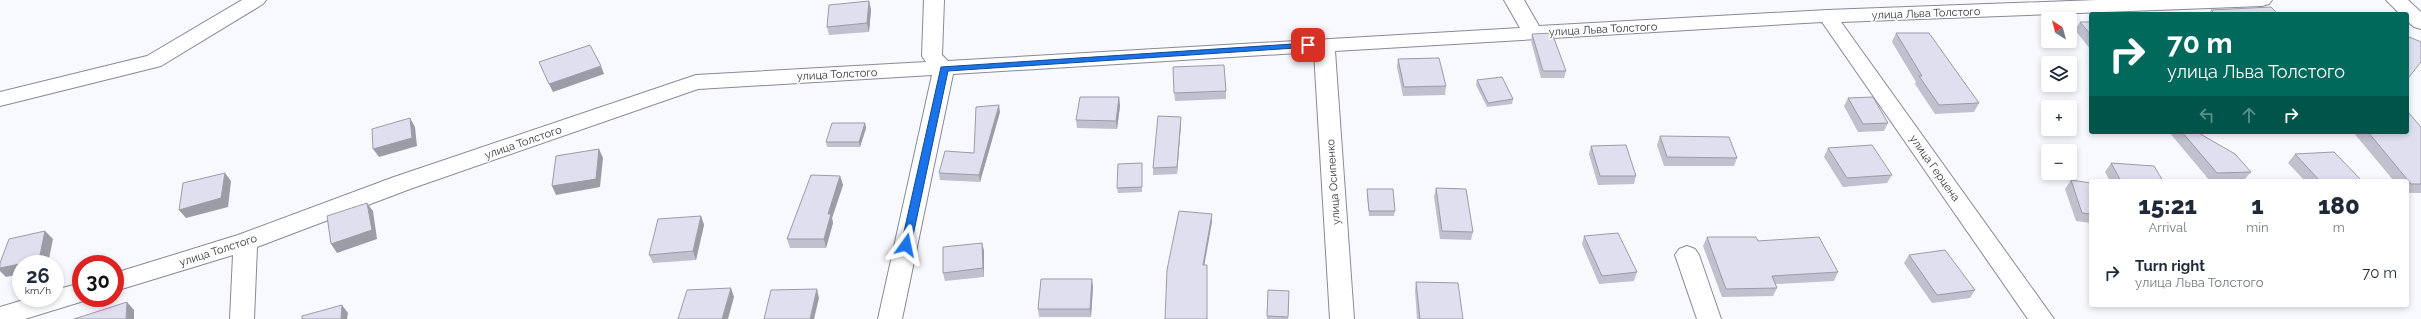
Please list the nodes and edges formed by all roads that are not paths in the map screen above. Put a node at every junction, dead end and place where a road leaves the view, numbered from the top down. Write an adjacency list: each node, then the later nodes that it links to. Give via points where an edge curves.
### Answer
1 (256, 0): 11 (street, via 154,61)
2 (934, 0): 10 (street, via 932,56)
3 (1514, 0): 8 (street)
4 (2262, 0): 6 (street, улица Льва Толстого)
5 (2396, 0): 7 (street)
6 (1827, 16): 8 (street, улица Льва Толстого); 21 (street, улица Герцена)
7 (2421, 22)
8 (1533, 33): 9 (street, улица Льва Толстого)
9 (1324, 44): 10 (street, улица Льва Толстого); 19 (street, улица Осипенко)
10 (944, 69): 12 (street, улица Толстого, via 696,82 402,183); 18 (street)
11 (0, 99)
12 (245, 242): 14 (street, улица Толстого); 17 (street)
13 (1687, 255): 20 (street)
14 (124, 279)
15 (72, 295): 16 (street)
16 (0, 317)
17 (242, 319)
18 (890, 319)
19 (1342, 319)
20 (1709, 319)
21 (2042, 319)

